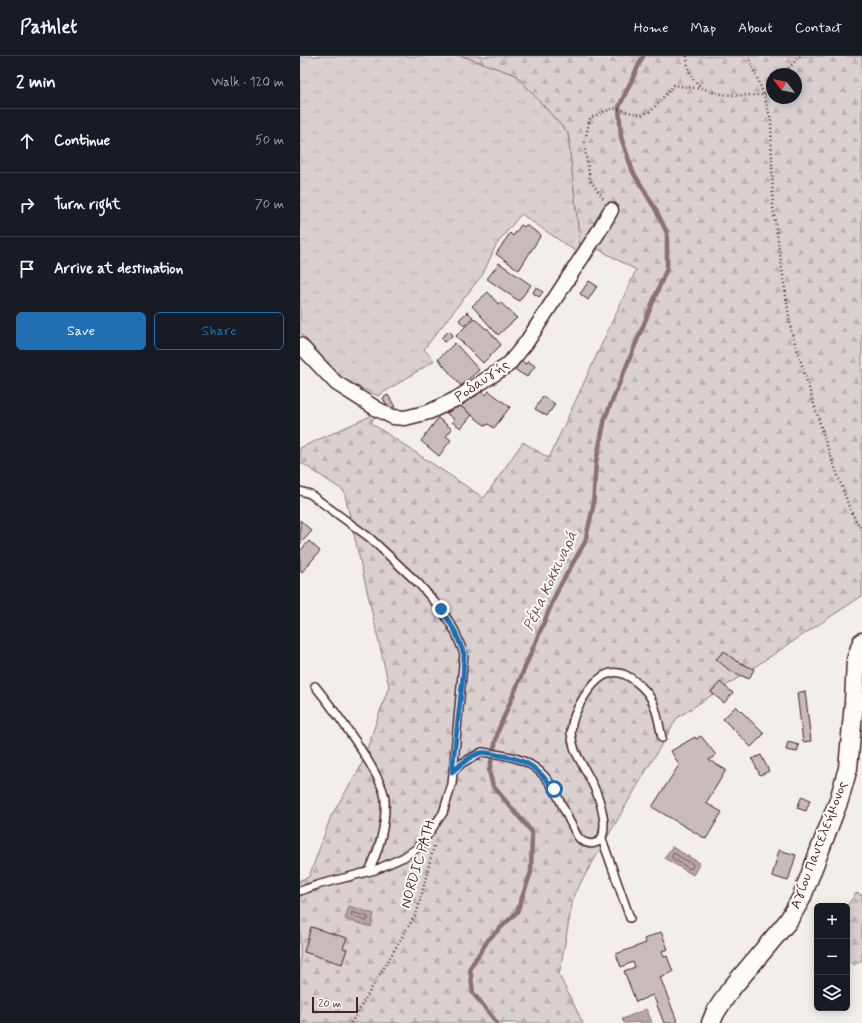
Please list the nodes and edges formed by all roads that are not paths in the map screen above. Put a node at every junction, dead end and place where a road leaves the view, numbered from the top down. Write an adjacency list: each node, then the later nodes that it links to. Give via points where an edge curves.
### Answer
1 (611, 210): 2 (street, Ροδαυγής, via 526,343 508,365 456,399 429,412 405,418 377,409 336,383)
2 (300, 345)
3 (300, 491): 7 (lane, via 310,494 370,538 419,584 441,609 455,631 464,654)
4 (862, 642): 12 (street, Αγίου Παντελεήμονος, via 856,660 848,768 839,800 801,899 788,921 730,990)
5 (315, 686): 9 (lane, via 370,764 383,788 385,800 381,835 377,855)
6 (662, 738): 8 (lane, via 655,704 644,688 631,678 621,673 611,673 585,694 573,718 571,733 575,752 591,778 602,806)
7 (452, 772): 8 (lane, via 482,752 523,760 542,774 554,789 578,838 587,843 595,843); 9 (lane, via 452,784 443,813 417,848 404,857)
8 (602, 839): 11 (lane, via 605,854)
9 (369, 871): 10 (lane)
10 (300, 891)
11 (630, 918)
12 (711, 1023)

